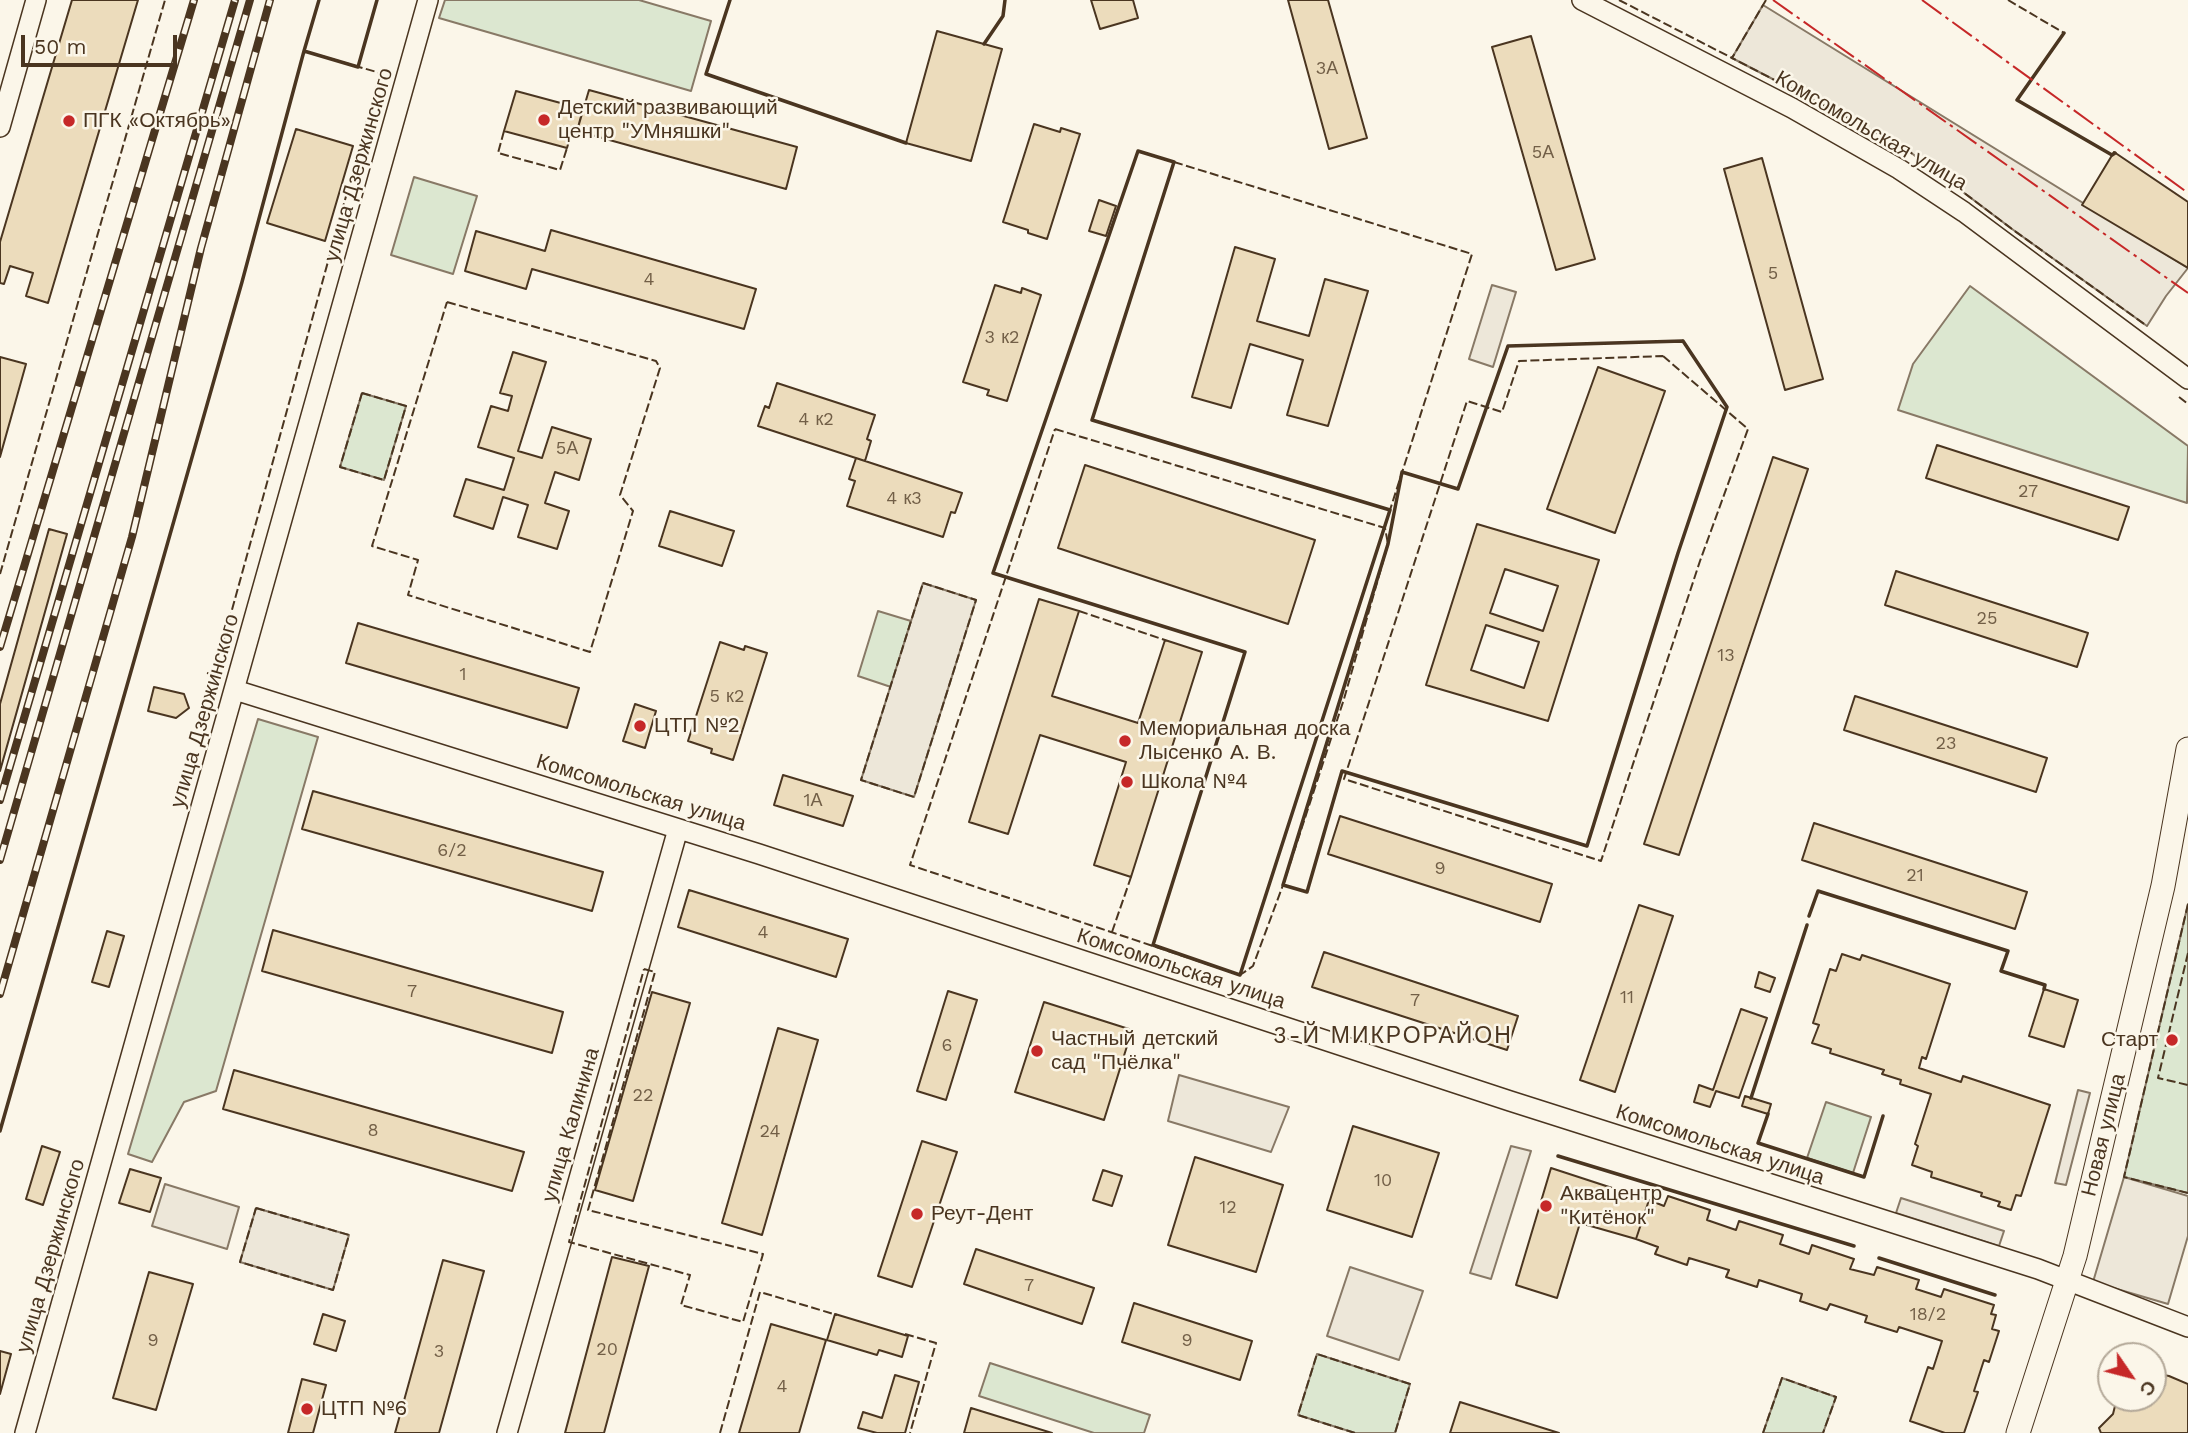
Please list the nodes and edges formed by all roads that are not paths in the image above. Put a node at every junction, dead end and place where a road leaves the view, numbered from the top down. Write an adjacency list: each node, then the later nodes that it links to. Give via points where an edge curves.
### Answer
1 (36, 0): 4 (street)
2 (428, 0): 6 (street, улица Дзержинского)
3 (1582, 0): 5 (street, Комсомольская улица, via 1899,169)
4 (0, 127)
5 (2188, 379)
6 (235, 690): 8 (street, Комсомольская улица); 11 (street, улица Дзержинского)
7 (2188, 749): 9 (street, Новая улица, via 2163,886)
8 (678, 829): 9 (street, Комсомольская улица); 12 (street, улица Калинина)
9 (2067, 1281): 10 (street, Комсомольская улица); 13 (street, Новая улица)
10 (2188, 1327)
11 (25, 1433)
12 (507, 1433)
13 (2018, 1433)

